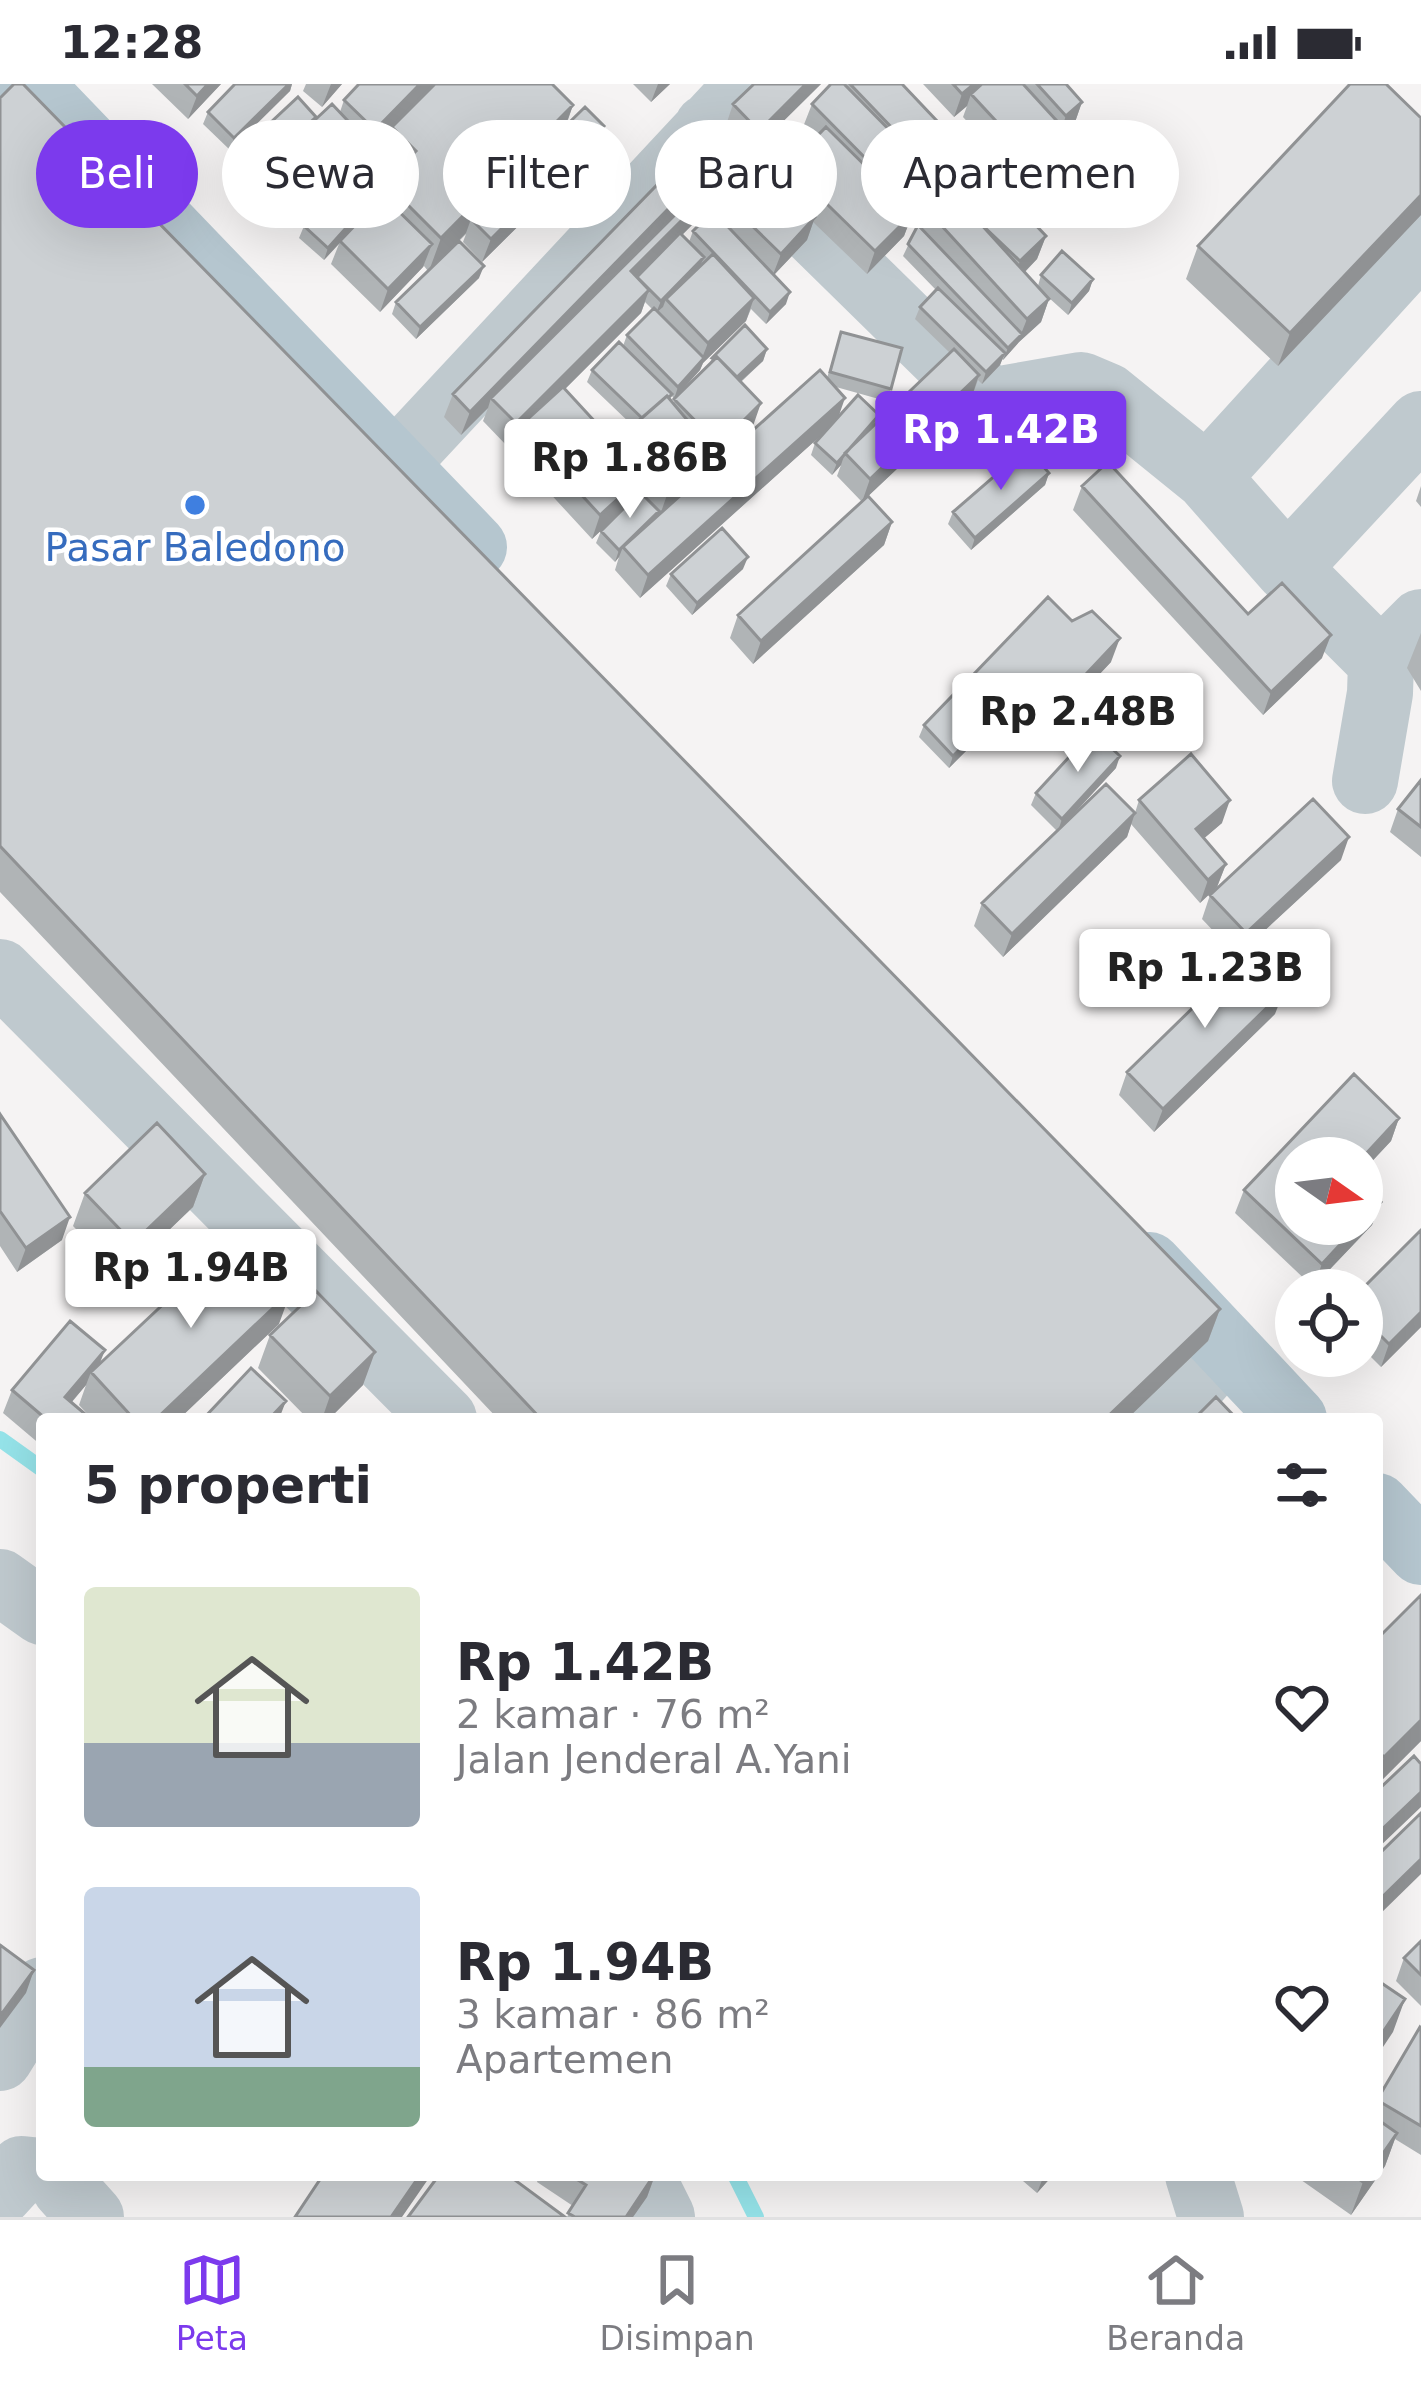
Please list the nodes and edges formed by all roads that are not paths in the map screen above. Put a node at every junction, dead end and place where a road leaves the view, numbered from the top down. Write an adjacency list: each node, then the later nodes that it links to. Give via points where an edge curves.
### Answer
1 (28, 84): 5 (main road)
2 (728, 105): 5 (street); 6 (street, via 974,388 995,400 1081,385 1107,396)
3 (1421, 242): 6 (street)
4 (1421, 424): 7 (street)
5 (395, 464): 8 (main road)
6 (1207, 477): 7 (street)
7 (1287, 568): 9 (street)
8 (509, 585)
9 (1401, 642): 10 (street, via 1380,693)
10 (1365, 781)
11 (0, 972): 14 (street)
12 (1112, 1226): 13 (main road)
13 (1226, 1347): 15 (street); 16 (main road)
14 (438, 1413)
15 (1167, 1413)
16 (1288, 1413)
17 (1383, 1512): 18 (main road)
18 (1421, 1552)
19 (0, 1582): 20 (street)
20 (36, 1608)
21 (36, 2000): 22 (street)
22 (0, 2058)
23 (36, 2170): 27 (street, via 22,2169)
24 (63, 2181): 28 (street)
25 (644, 2181): 29 (street)
26 (1200, 2181): 30 (street)
27 (0, 2193)
28 (91, 2217)
29 (662, 2217)
30 (1211, 2217)

